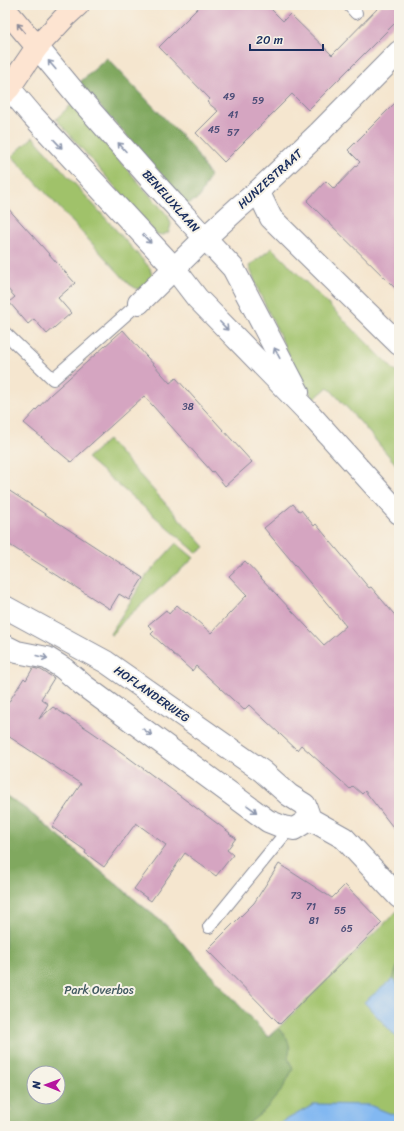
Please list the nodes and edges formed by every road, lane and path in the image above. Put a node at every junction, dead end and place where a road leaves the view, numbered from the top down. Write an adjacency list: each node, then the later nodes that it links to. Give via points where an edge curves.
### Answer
1 (78, 5): 3 (main road)
2 (5, 9): 3 (main road, BENELUXLAAN, one-way to 2)
3 (36, 47): 5 (main road); 6 (main road); 8 (street, BENELUXLAAN, one-way to 3)
4 (399, 52): 7 (street, HUNZESTRAAT)
5 (5, 66)
6 (6, 87): 9 (street, BENELUXLAAN, one-way to 9)
7 (258, 191): 8 (street, HUNZESTRAAT); 12 (street, via 271,218)
8 (205, 238): 9 (street, HUNZESTRAAT); 13 (street, BENELUXLAAN, one-way to 8, via 233,268)
9 (174, 268): 10 (street, HUNZESTRAAT); 13 (street, BENELUXLAAN, one-way to 13, via 197,298)
10 (139, 303): 11 (lane, via 53,379)
11 (5, 333)
12 (399, 344)
13 (308, 412): 14 (street, BENELUXLAAN)
14 (399, 513)
15 (5, 607): 17 (street, HOFLANDERWEG, via 106,662 262,771)
16 (5, 646): 19 (street, one-way to 19, via 18,652 47,658 63,668 83,686 268,821)
17 (289, 795): 18 (street, HOFLANDERWEG, via 305,805); 19 (street, via 277,806)
18 (310, 819): 19 (street, via 294,829); 20 (street, via 344,838)
19 (281, 826): 21 (lane, via 284,835)
20 (399, 897)
21 (209, 927)

